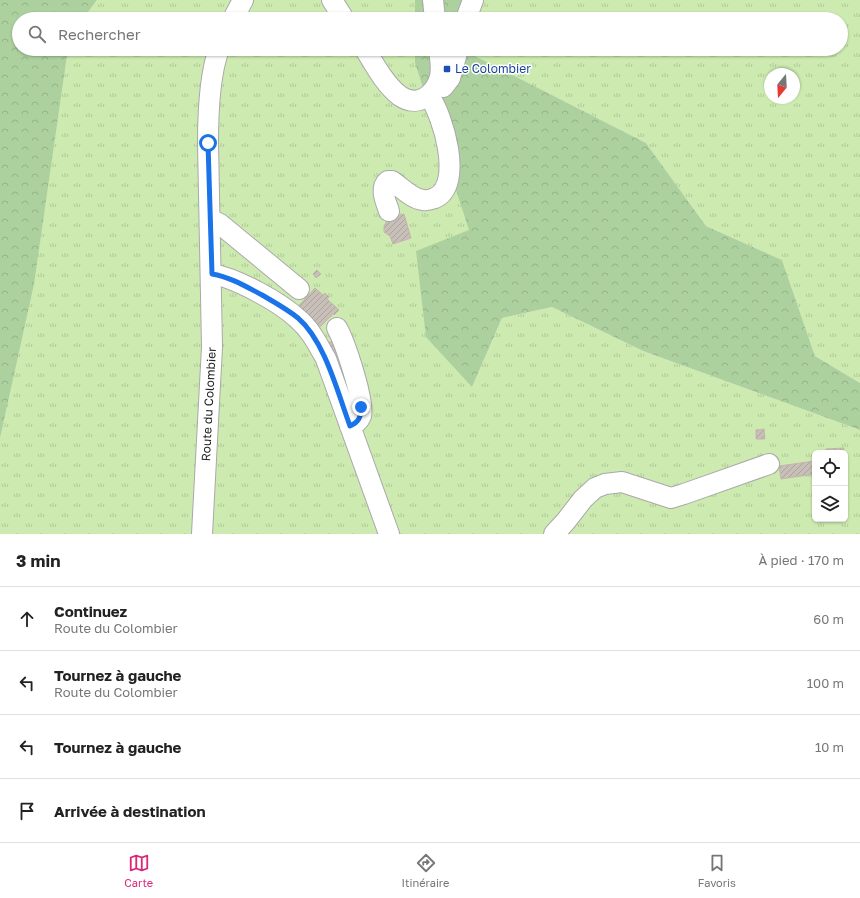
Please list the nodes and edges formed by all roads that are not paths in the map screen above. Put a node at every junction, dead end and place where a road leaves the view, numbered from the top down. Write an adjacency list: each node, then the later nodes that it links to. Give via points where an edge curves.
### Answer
1 (243, 0): 5 (street)
2 (332, 0): 6 (street)
3 (433, 0): 7 (street)
4 (473, 0): 8 (street)
5 (237, 12)
6 (340, 12)
7 (434, 12)
8 (469, 12)
9 (217, 56): 15 (street, Route du Colombier, via 208,114)
10 (369, 56): 13 (street, via 400,96 412,101 420,100)
11 (440, 56): 13 (street, via 440,76)
12 (456, 56): 13 (street, via 446,85)
13 (432, 92): 14 (street, via 450,160 446,188 440,196 424,200 388,181 384,183 384,189)
14 (389, 211)
15 (210, 222): 16 (street, Route du Colombier); 17 (street, via 220,224)
16 (212, 274): 19 (street, via 239,283 299,319 312,334 326,359); 21 (street, Route du Colombier, via 212,347)
17 (299, 289)
18 (337, 328): 19 (street, via 347,350 361,407 358,421)
19 (350, 426): 22 (street)
20 (768, 464): 23 (street, via 671,498 622,482 605,484 595,488 583,499)
21 (202, 534)
22 (389, 534)
23 (554, 534)

